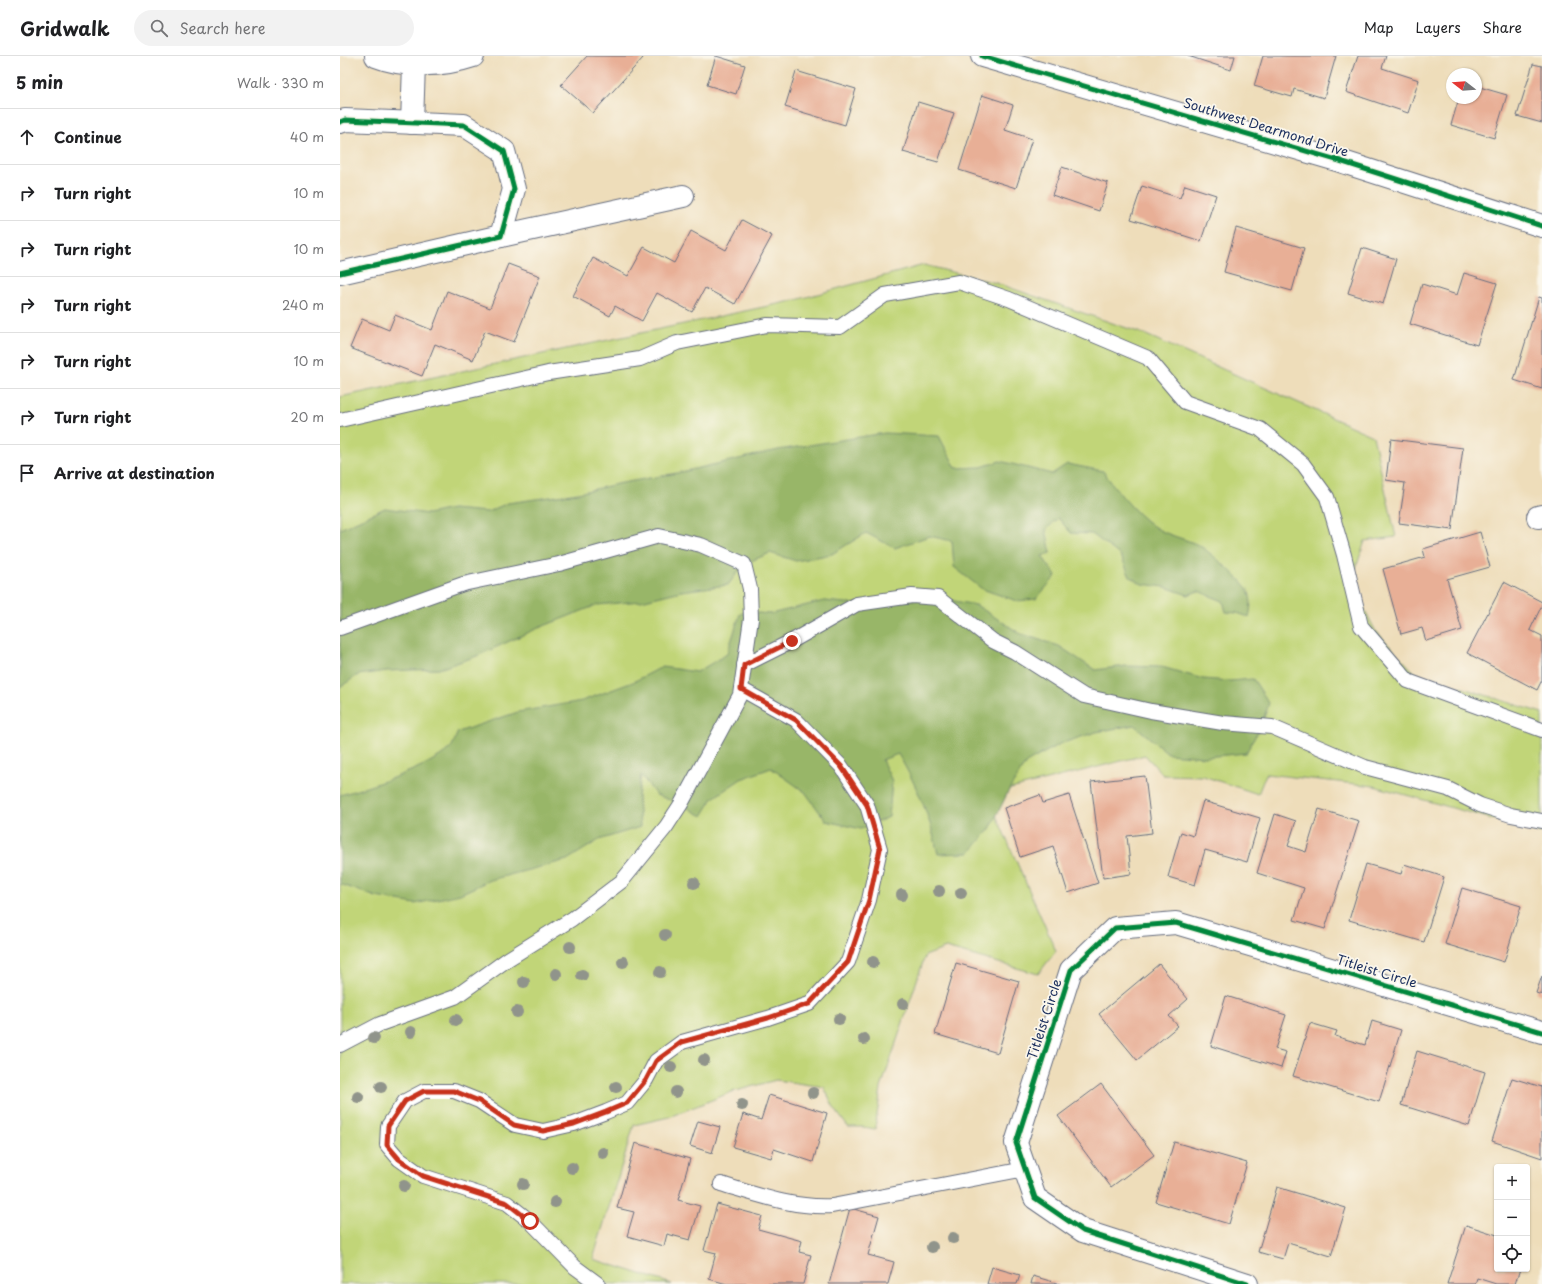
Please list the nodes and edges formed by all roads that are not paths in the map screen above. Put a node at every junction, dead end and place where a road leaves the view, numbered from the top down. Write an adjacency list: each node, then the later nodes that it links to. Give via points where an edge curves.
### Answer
1 (376, 56): 4 (street)
2 (473, 56): 4 (street, via 436,64)
3 (982, 56): 8 (street, Southwest Dearmond Drive, via 1340,160)
4 (414, 64): 6 (street)
5 (340, 122): 6 (street, via 345,120)
6 (412, 123): 9 (street, via 464,125 504,151 514,189)
7 (683, 196): 9 (street)
8 (1542, 226)
9 (501, 236): 10 (street)
10 (340, 273)
11 (340, 420): 15 (lane, via 548,373 640,359 678,343 767,325 840,327 885,294 959,282 1148,358 1185,402 1260,429 1303,464 1327,497 1361,626 1408,681)
12 (340, 628): 13 (lane, via 463,584 559,564 659,536 701,545 744,564 750,589 751,619)
13 (744, 665): 14 (lane); 16 (lane, via 857,604 912,596 938,598 993,641 1084,696 1223,723 1272,727 1365,767 1448,789 1480,805 1511,815)
14 (741, 689): 18 (lane, via 691,788 666,827 622,881 572,919 508,959 455,997 380,1024); 21 (lane, via 796,720 841,766 867,805 880,849 869,900 848,962 809,1004 682,1042 656,1061 646,1080 627,1103 574,1124 543,1131 514,1125 479,1101 454,1091 424,1091 405,1101 388,1126 387,1145 399,1159 423,1176 507,1203 530,1221 575,1267)
15 (1542, 730)
16 (1542, 821)
17 (1542, 1032): 19 (street, Titleist Circle, via 1176,923 1115,928 1071,970 1016,1143)
18 (340, 1045)
19 (1025, 1169): 20 (lane, via 832,1206 810,1207 785,1203); 22 (street, Titleist Circle, via 1035,1198 1083,1231)
20 (721, 1184)
21 (598, 1284)
22 (1247, 1284)

